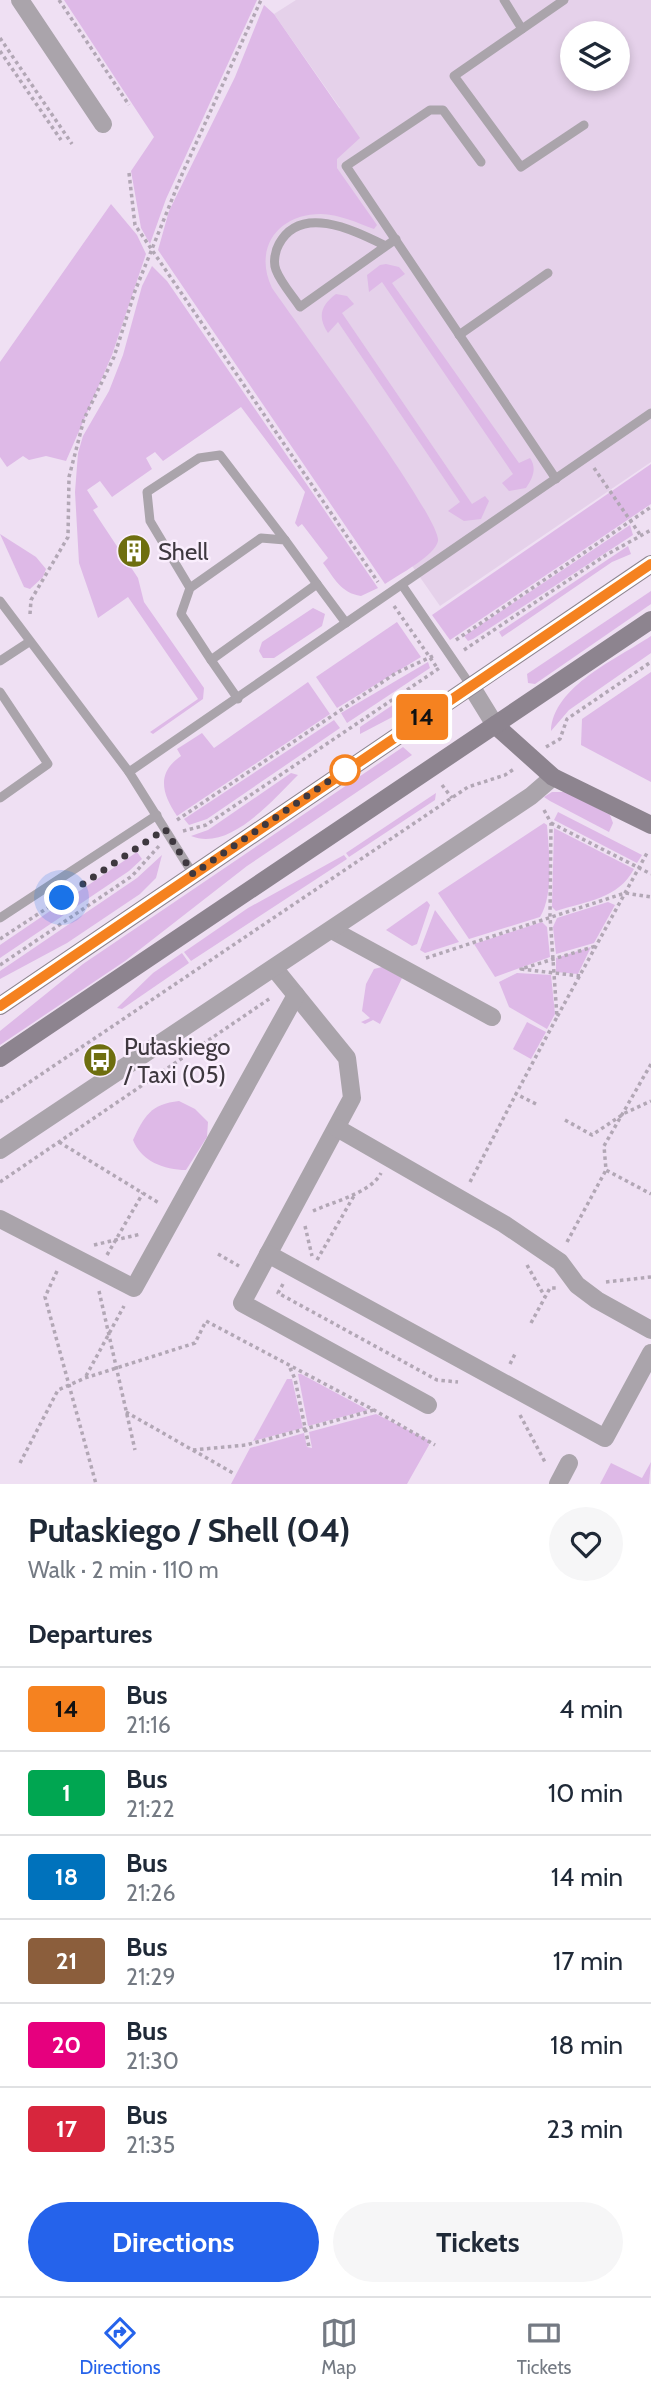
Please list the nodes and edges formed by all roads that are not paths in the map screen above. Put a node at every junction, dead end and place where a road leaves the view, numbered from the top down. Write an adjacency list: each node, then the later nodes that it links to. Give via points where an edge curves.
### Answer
1 (20, 0): 5 (street)
2 (504, 0): 4 (lane)
3 (564, 0): 4 (lane)
4 (523, 29): 6 (lane, via 454,76 521,167)
5 (103, 124)
6 (584, 125)
7 (481, 162): 8 (lane, via 443,110 430,110 346,166)
8 (396, 239): 9 (lane); 11 (lane)
9 (386, 246): 9 (lane, via 300,307 275,268 276,249 285,233 298,226 326,223)
10 (548, 274): 11 (lane)
11 (459, 335): 13 (lane)
12 (651, 413): 13 (lane)
13 (556, 479): 17 (lane)
14 (285, 540): 16 (lane); 18 (lane, via 261,538); 18 (lane, via 220,455 199,458 147,492 150,521)
15 (651, 564): 25 (main road)
16 (317, 584): 21 (lane); 23 (lane)
17 (402, 585): 21 (lane); 25 (lane)
18 (190, 588): 23 (lane, via 181,614)
19 (0, 601): 22 (lane)
20 (651, 620): 28 (main road)
21 (346, 623): 27 (lane)
22 (29, 642): 24 (lane); 29 (lane)
23 (211, 660): 27 (lane)
24 (0, 661)
25 (471, 686): 28 (street); 34 (main road)
26 (0, 692): 31 (lane, via 48,764)
27 (238, 699): 29 (lane)
28 (495, 725): 30 (main road); 41 (main road)
29 (129, 772): 32 (lane)
30 (553, 777): 33 (main road); 36 (street)
31 (0, 797)
32 (157, 815): 34 (lane); 35 (lane)
33 (651, 825)
34 (193, 874): 39 (main road)
35 (0, 918)
36 (332, 930): 37 (street); 40 (street)
37 (274, 968): 38 (street); 43 (street)
38 (292, 990): 42 (street, via 348,1058 352,1098); 44 (street, via 134,1288)
39 (0, 1006)
40 (492, 1017)
41 (0, 1058)
42 (337, 1128): 45 (street); 46 (street, via 504,1224 558,1261 577,1285 597,1300)
43 (0, 1150)
44 (0, 1219)
45 (268, 1254): 47 (street, via 605,1438); 48 (street, via 242,1303)
46 (651, 1330)
47 (651, 1353)
48 (428, 1405)
49 (569, 1463): 50 (street)
50 (558, 1484)

